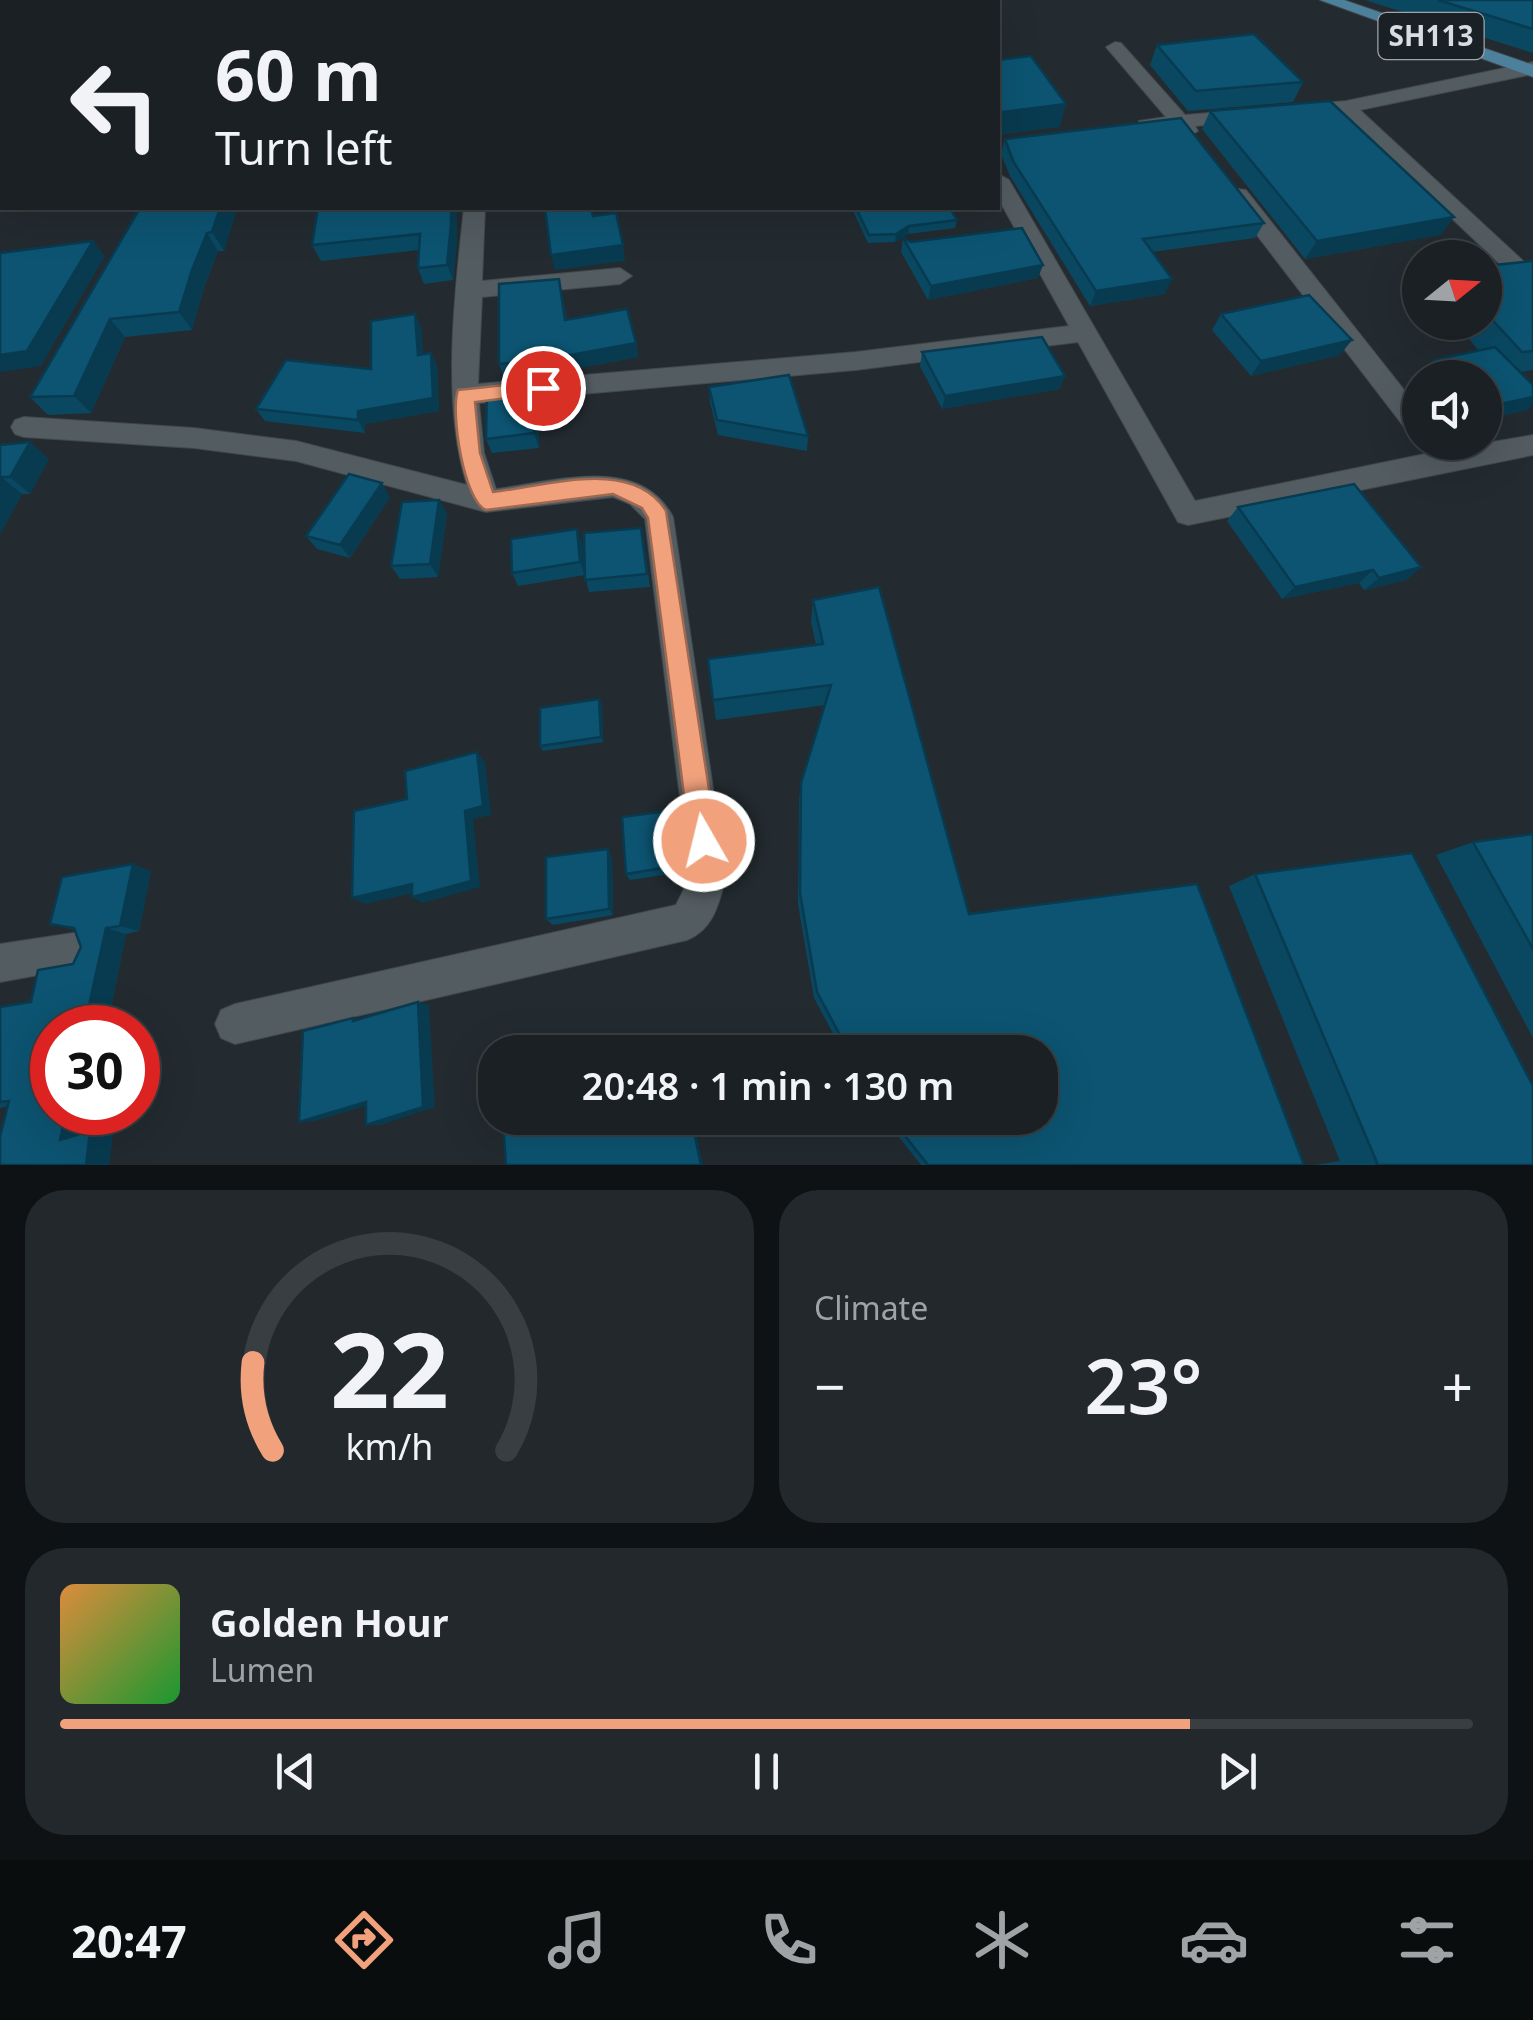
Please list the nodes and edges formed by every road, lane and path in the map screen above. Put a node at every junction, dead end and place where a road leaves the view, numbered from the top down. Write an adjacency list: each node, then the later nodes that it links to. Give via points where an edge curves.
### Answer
1 (1328, 0): 4 (main road, SH113)
2 (1362, 0): 4 (main road, SH113)
3 (1116, 47): 6 (street)
4 (1532, 67): 5 (street)
5 (1346, 108): 6 (street); 13 (street)
6 (1181, 120): 7 (street); 8 (street)
7 (1126, 128)
8 (1205, 152)
9 (1228, 182): 17 (street)
10 (1000, 186): 15 (street, via 1016,231)
11 (474, 210): 14 (street)
12 (620, 276): 14 (street)
13 (1533, 282)
14 (468, 290): 16 (street)
15 (1084, 333): 16 (street); 21 (street, via 1188,514)
16 (465, 396): 22 (street, via 470,453)
17 (1402, 407)
18 (19, 422): 22 (street, via 296,450)
19 (1533, 445): 20 (street)
20 (1502, 447)
21 (1405, 460)
22 (486, 502): 25 (street, via 613,486 649,502 659,517 708,877 700,904 687,920 662,929)
23 (80, 951): 24 (street)
24 (0, 963)
25 (235, 1024)

